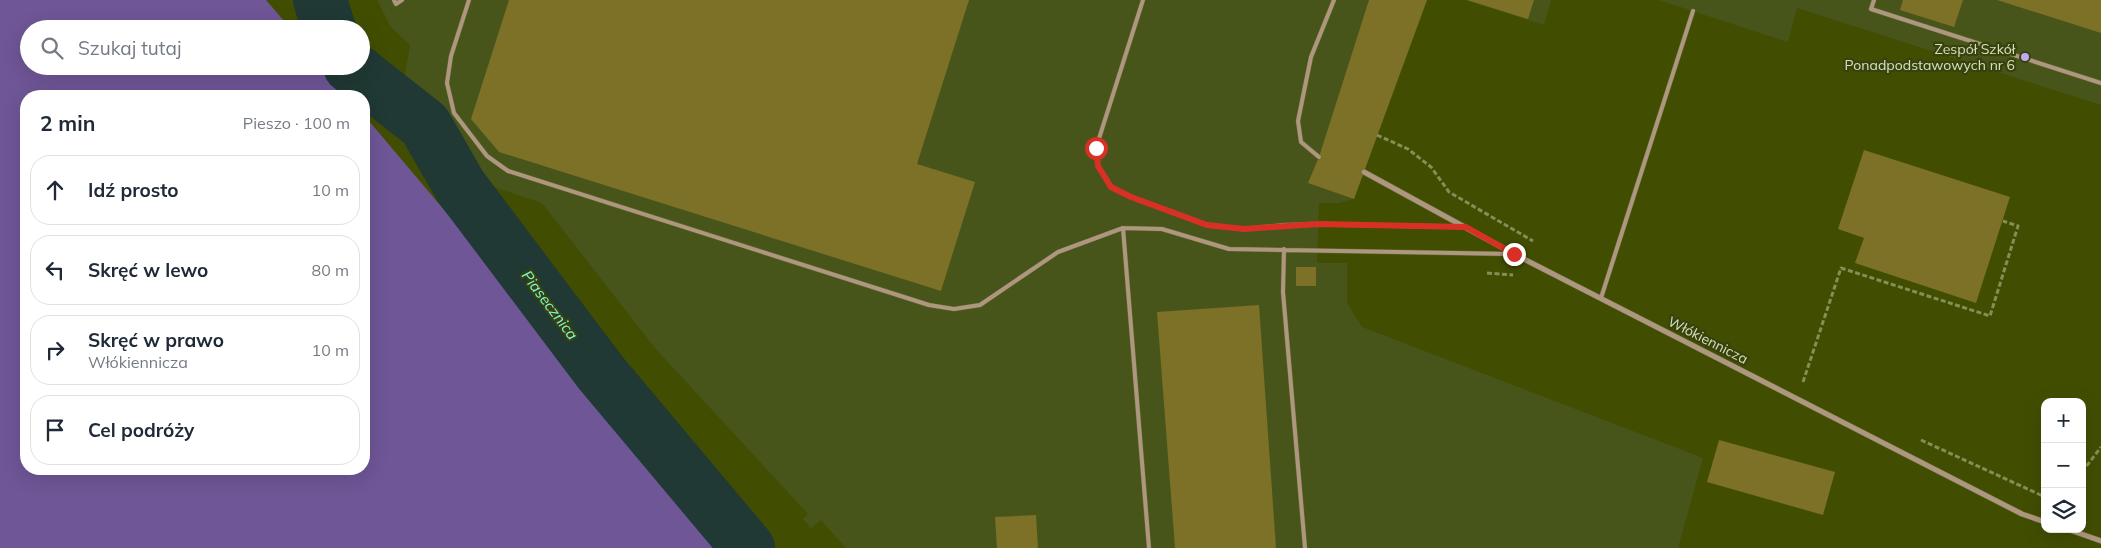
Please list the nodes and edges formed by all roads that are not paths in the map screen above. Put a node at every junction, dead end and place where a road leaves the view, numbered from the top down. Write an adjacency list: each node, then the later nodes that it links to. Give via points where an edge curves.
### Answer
1 (394, 0): 2 (lane, via 396,4)
2 (402, 0)
3 (469, 0): 12 (lane, via 452,56 448,84 454,113 487,156 508,171 929,305 954,309 980,305 1058,252)
4 (1143, 0): 11 (lane, via 1096,148 1098,166 1111,187 1207,225 1244,229 1285,225)
5 (1334, 0): 9 (lane, via 1311,57 1298,122 1301,142)
6 (1874, 0): 8 (lane, via 1871,9)
7 (1694, 11): 15 (lane)
8 (2101, 84)
9 (1319, 157)
10 (1364, 172): 11 (street, Włókiennicza)
11 (1466, 227): 14 (street, Włókiennicza)
12 (1123, 228): 13 (lane, via 1162,229 1229,249); 19 (lane)
13 (1284, 249): 14 (lane); 20 (lane, via 1282,292)
14 (1514, 254): 15 (street, Włókiennicza)
15 (1601, 298): 16 (street, Włókiennicza, via 2022,514)
16 (2041, 521)
17 (2078, 533): 18 (street)
18 (2101, 541)
19 (1149, 548)
20 (1305, 548)

